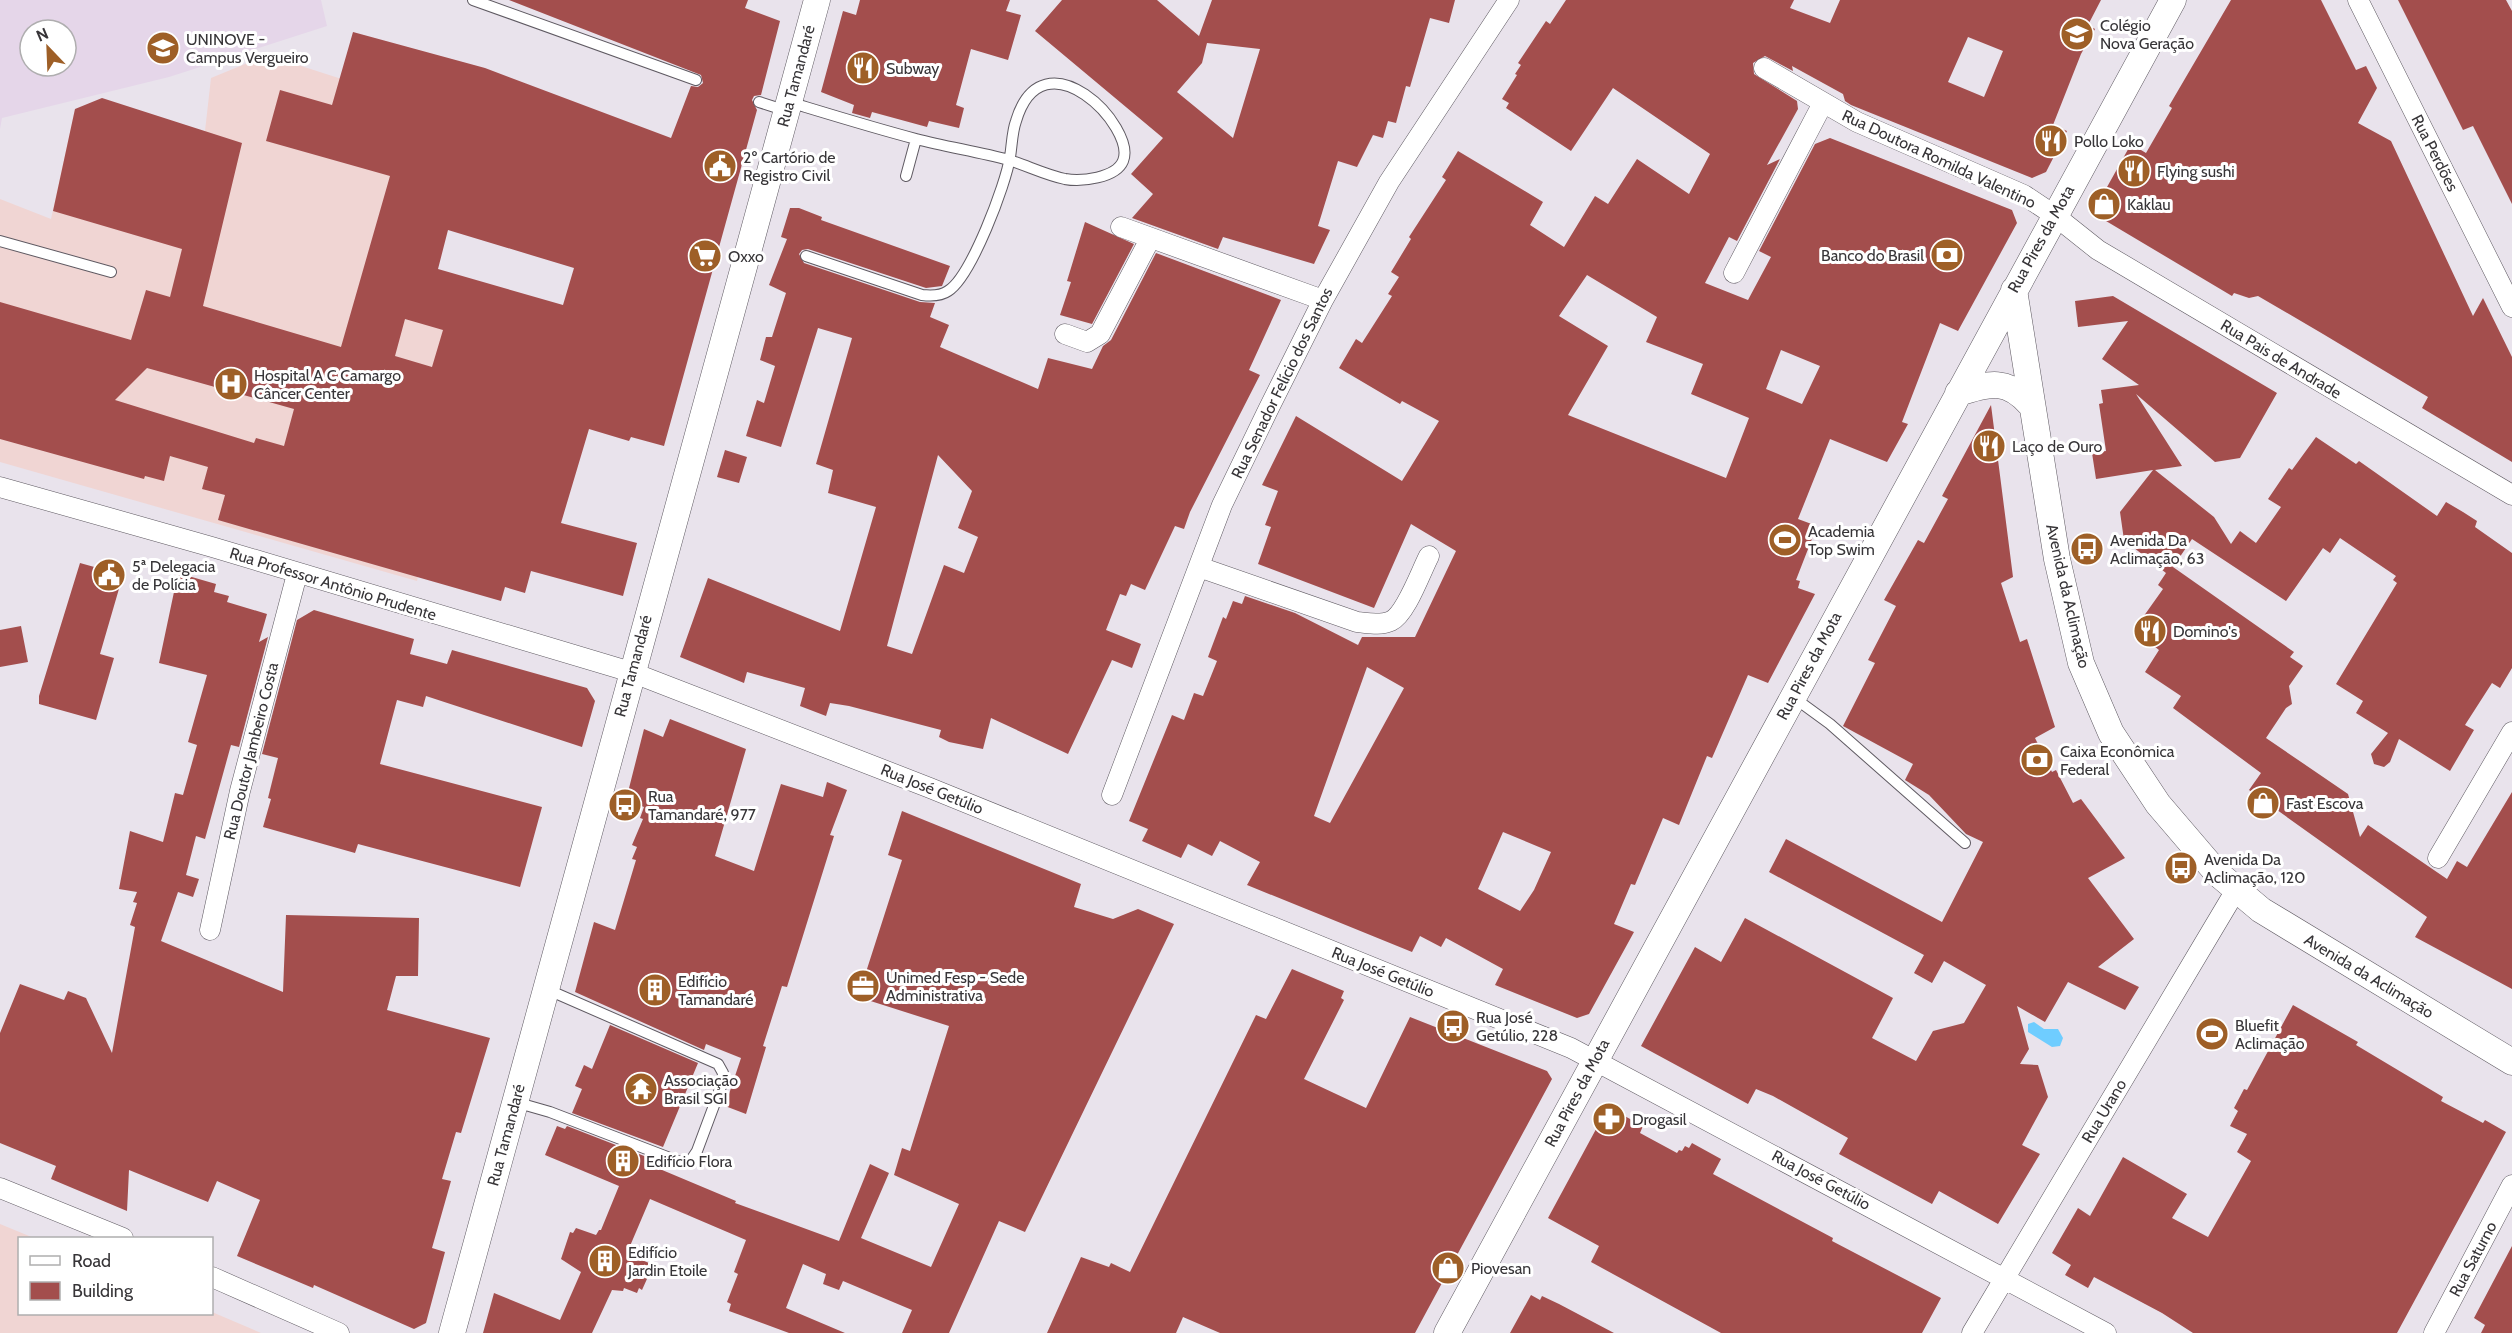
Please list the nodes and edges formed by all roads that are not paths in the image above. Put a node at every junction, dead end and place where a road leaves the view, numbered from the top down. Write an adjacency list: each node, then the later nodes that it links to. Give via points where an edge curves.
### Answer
1 (473, 0): 7 (lane)
2 (817, 0): 10 (street, Rua Tamandaré)
3 (1509, 0): 22 (street, Rua Senador Felício dos Santos, via 1389,182)
4 (2173, 0): 14 (street, Rua Pires da Mota)
5 (2358, 0): 23 (street, Rua Perdões)
6 (1764, 68): 9 (street, Rua Doutora Romilda Valentino)
7 (696, 80)
8 (759, 102): 10 (lane)
9 (1823, 103): 14 (street, Rua Doutora Romilda Valentino, via 1857,122 2024,195); 20 (street, Rua Doutora Romilda Valentino)
10 (788, 107): 11 (lane); 32 (street, Rua Tamandaré)
11 (916, 139): 12 (lane); 13 (lane)
12 (1010, 160): 12 (lane, via 1066,180 1090,179 1114,171 1125,150 1123,137 1115,126 1082,91 1064,82 1046,84 1029,96 1016,120); 18 (lane, via 984,237 959,281 948,292 922,296)
13 (906, 176)
14 (2054, 215): 21 (street, Rua Pires da Mota); 28 (street, Rua Pais de Andrade, via 2098,250)
15 (1121, 227): 16 (street)
16 (1150, 239): 22 (street); 24 (street, via 1100,334 1087,342)
17 (0, 241): 19 (lane)
18 (806, 256)
19 (111, 272)
20 (1734, 273)
21 (2014, 290): 25 (street, Rua Pires da Mota); 26 (street, Avenida da Aclimação)
22 (1323, 300): 30 (street, Rua Senador Felício dos Santos, via 1222,505)
23 (2512, 307)
24 (1065, 334)
25 (1958, 393): 26 (street, via 1981,385 2002,385 2017,391); 33 (street, Rua Pires da Mota)
26 (2031, 405): 38 (street, Avenida da Aclimação, via 2057,559 2081,663 2111,733 2158,804)
27 (0, 487): 31 (street, Rua Professor Antônio Prudente)
28 (2512, 495)
29 (1429, 556): 30 (street, via 1402,611 1392,621 1378,624 1358,622)
30 (1199, 567): 35 (street, Rua Senador Felício dos Santos)
31 (297, 574): 32 (street, Rua Professor Antônio Prudente); 39 (street, Rua Doutor Jambeiro Costa, via 242,781)
32 (631, 672): 40 (street, Rua Tamandaré); 41 (street, Rua José Getúlio, via 930,788)
33 (1793, 697): 36 (lane, via 1830,724); 41 (street, Rua Pires da Mota)
34 (2512, 732): 37 (street)
35 (1112, 795)
36 (1965, 843)
37 (2438, 858)
38 (2236, 890): 42 (street, Avenida da Aclimação, via 2261,910); 48 (street, Rua Urano)
39 (210, 930)
40 (546, 989): 43 (street, Rua Tamandaré); 43 (lane, via 718,1064 723,1073 722,1084 697,1151 683,1163)
41 (1596, 1059): 48 (street, Rua José Getúlio); 51 (street, Rua Pires da Mota)
42 (2512, 1062)
43 (515, 1102): 50 (street, Rua Tamandaré)
44 (2512, 1185): 54 (street, Rua Saturno)
45 (0, 1188): 46 (street)
46 (118, 1237)
47 (213, 1277): 49 (street)
48 (2004, 1277): 52 (street, Rua Urano); 53 (street, Rua José Getúlio)
49 (339, 1333)
50 (452, 1333)
51 (1447, 1333)
52 (1972, 1333)
53 (2106, 1333)
54 (2434, 1333)

